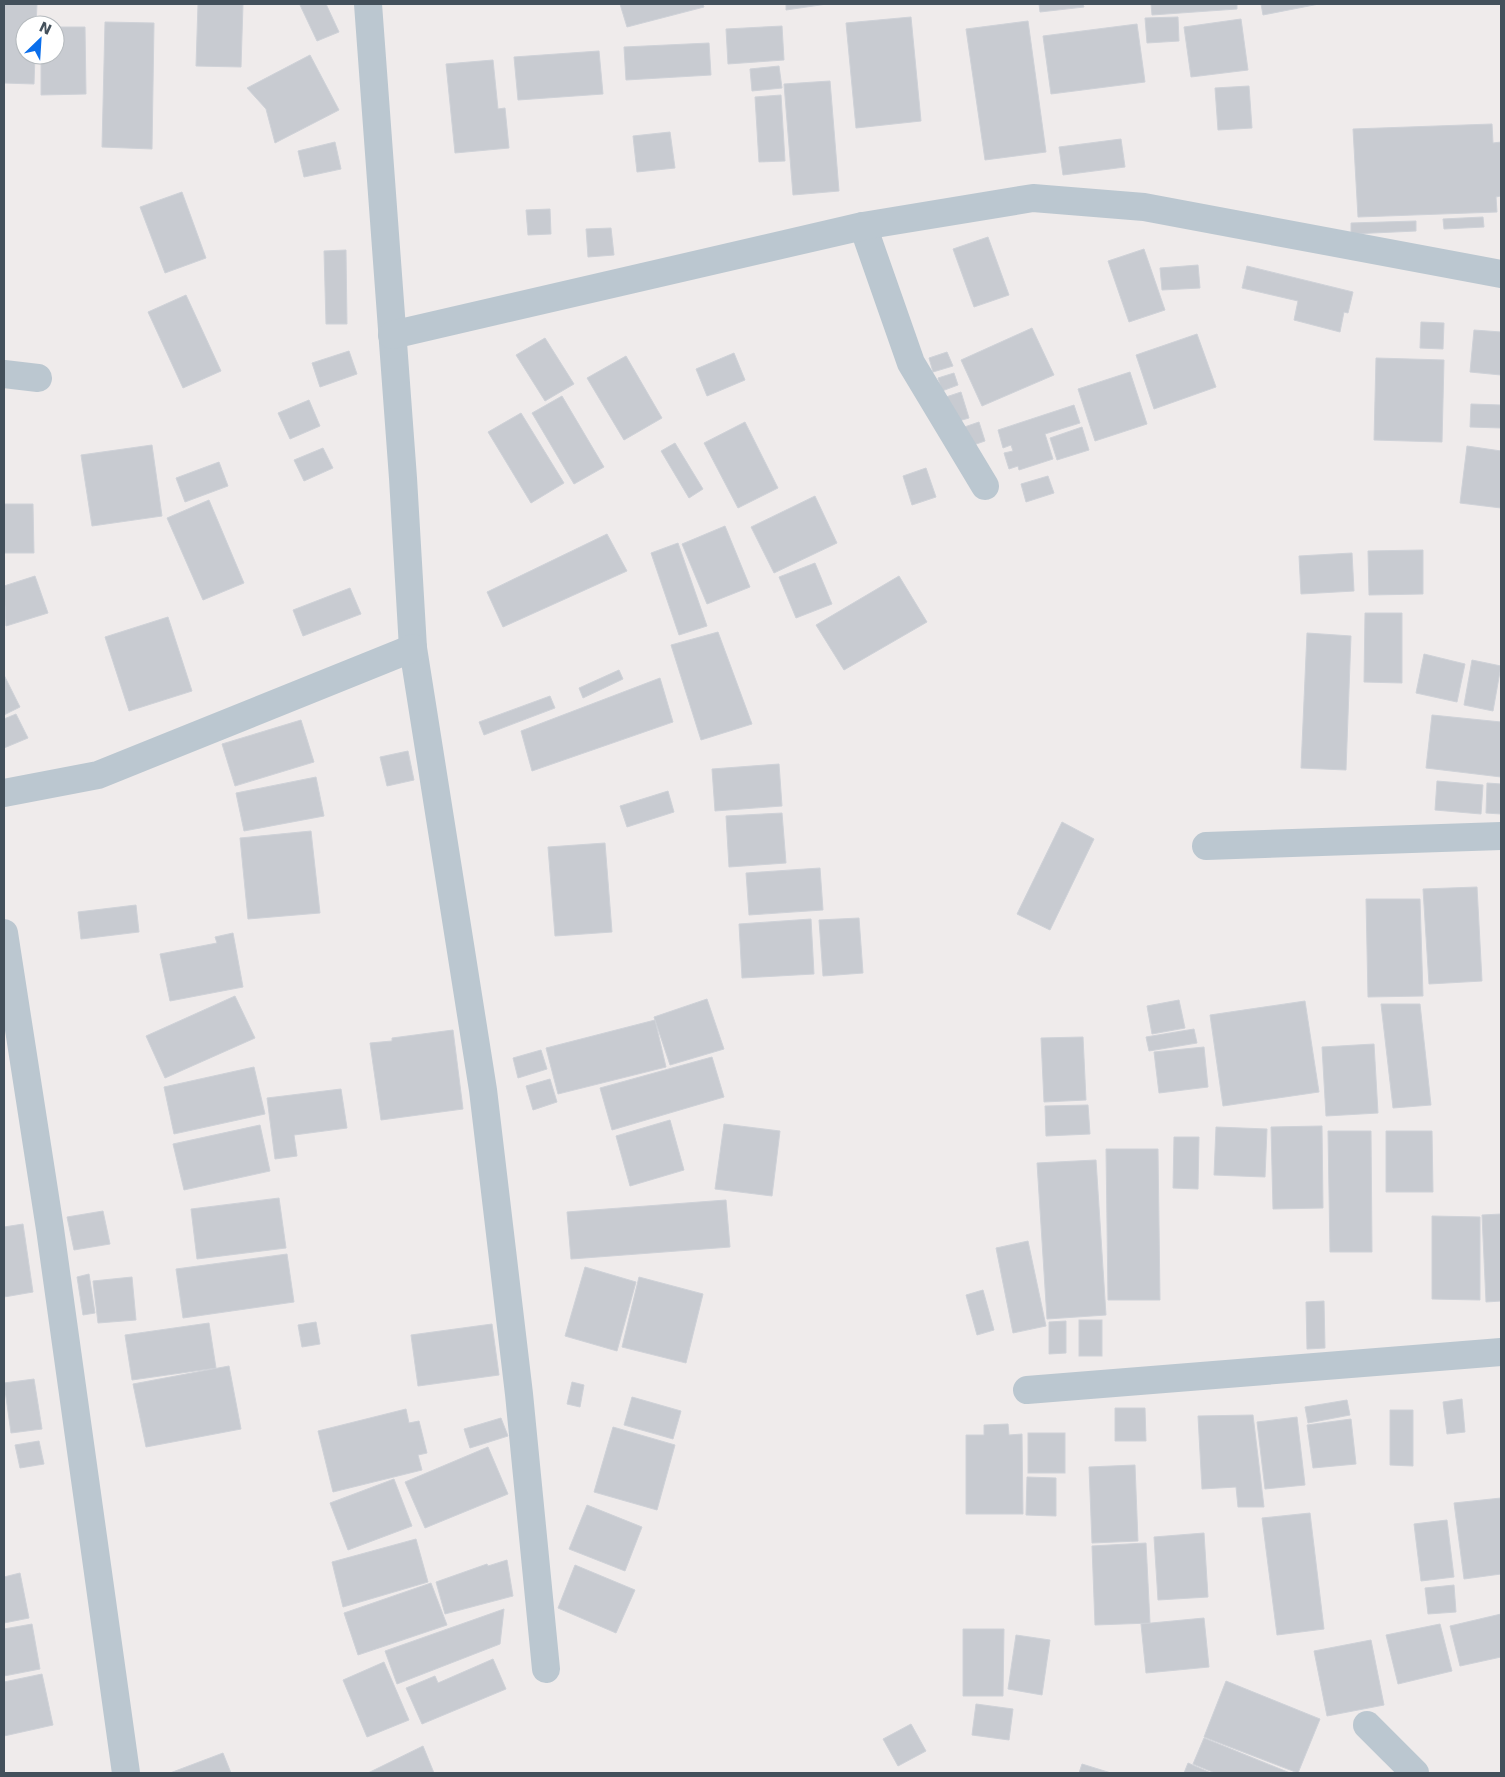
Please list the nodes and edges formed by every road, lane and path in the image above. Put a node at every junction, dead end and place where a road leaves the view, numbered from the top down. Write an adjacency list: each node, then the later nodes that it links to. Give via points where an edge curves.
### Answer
1 (368, 4): 4 (street)
2 (863, 226): 3 (street, via 1033,198 1144,207); 4 (street); 7 (street, via 911,364)
3 (1501, 274)
4 (392, 335): 8 (street)
5 (4, 374): 6 (street)
6 (38, 378)
7 (986, 486)
8 (413, 648): 9 (street, via 98,775); 15 (street, via 483,1090 519,1394)
9 (4, 793)
10 (1501, 836): 11 (street)
11 (1206, 846)
12 (4, 933): 17 (street, via 50,1228)
13 (1501, 1352): 14 (street)
14 (1027, 1390)
15 (546, 1669)
16 (1367, 1725): 18 (street)
17 (126, 1773)
18 (1415, 1773)

